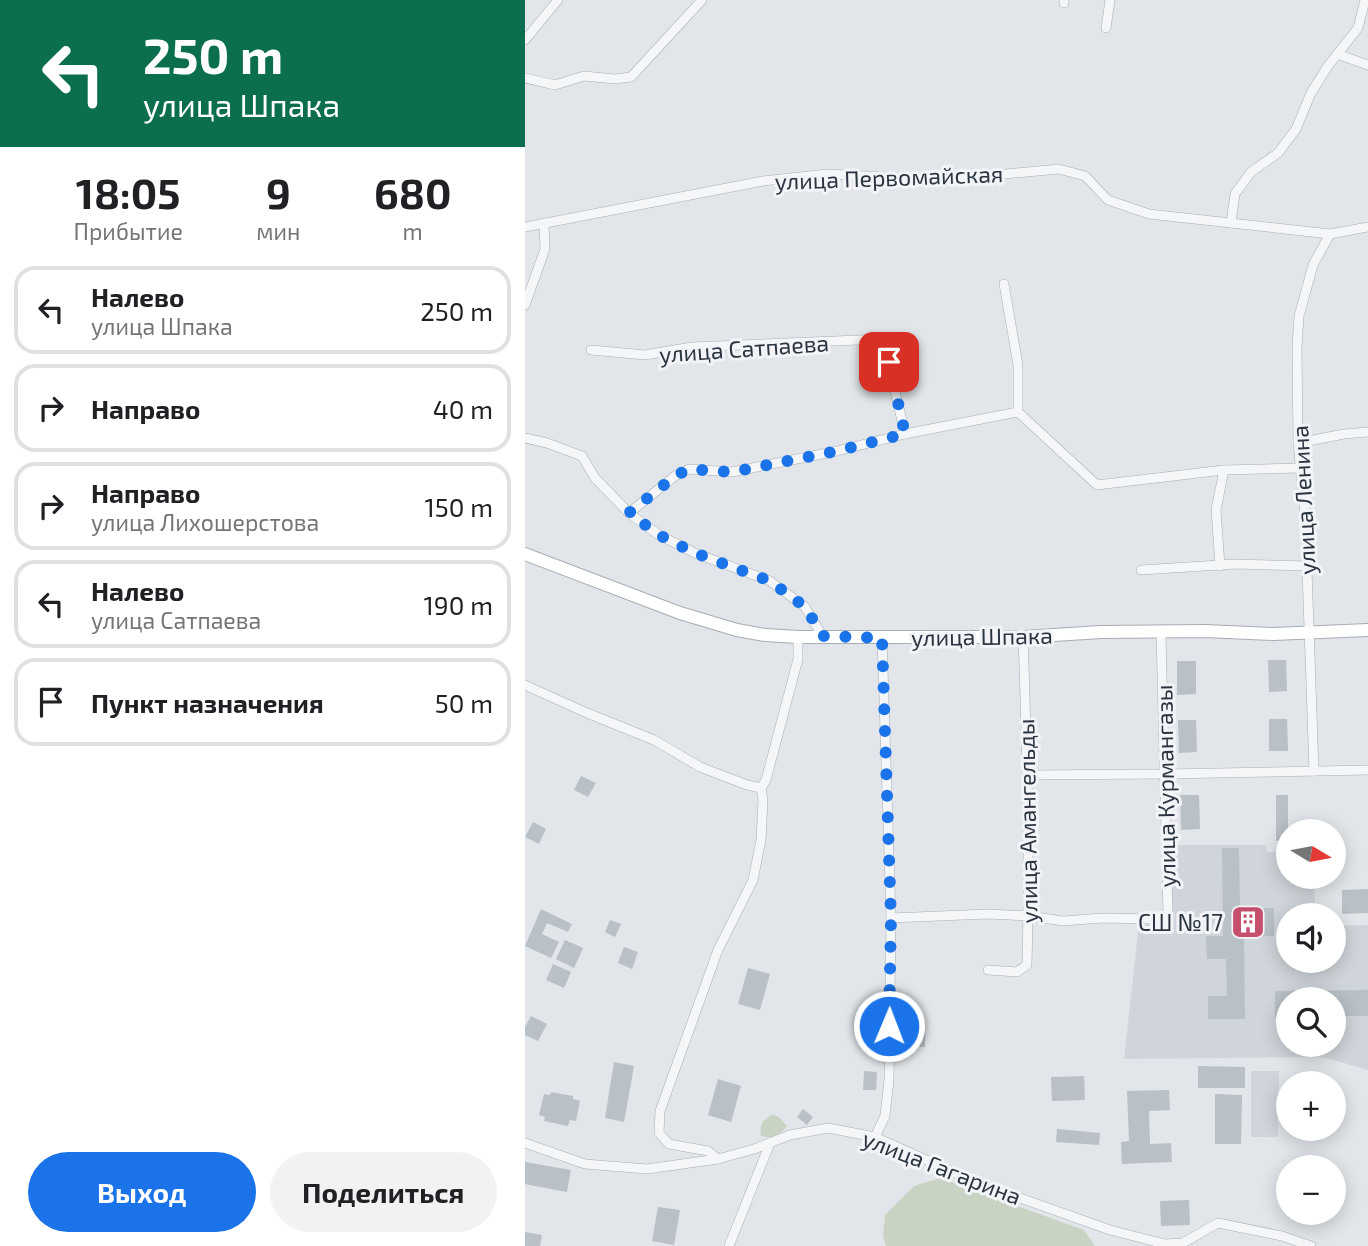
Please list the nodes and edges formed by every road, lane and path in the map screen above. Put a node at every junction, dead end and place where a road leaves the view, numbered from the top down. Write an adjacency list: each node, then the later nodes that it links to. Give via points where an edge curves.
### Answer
1 (558, 0): 6 (street)
2 (702, 0): 9 (street, via 631,77 584,76 555,86)
3 (1109, 0): 5 (street)
4 (1366, 0): 7 (street, via 1358,28)
5 (1106, 28)
6 (525, 40)
7 (1337, 54): 8 (street); 11 (street, via 1311,93 1296,129 1235,194)
8 (1368, 65)
9 (525, 78)
10 (544, 223): 11 (street, улица Первомайская, via 763,181 827,174 939,180 1059,169 1085,176 1108,200 1149,214); 12 (street, улица Первомайская); 16 (street, via 545,249)
11 (1231, 223): 14 (street, улица Первомайская)
12 (525, 227)
13 (1368, 227): 14 (street, улица Первомайская)
14 (1330, 234): 22 (street, улица Ленина, via 1313,265 1299,316)
15 (1004, 284): 18 (street, via 1019,365)
16 (525, 305)
17 (591, 350): 20 (street, улица Сатпаева, via 645,355 692,347 883,339)
18 (1018, 412): 20 (street); 24 (street, via 1097,485)
19 (1368, 432): 22 (street)
20 (905, 434): 25 (street, via 732,472 689,469)
21 (525, 438): 25 (street, via 582,456 595,478)
22 (1298, 443): 23 (street, улица Ленина)
23 (1301, 468): 24 (street); 28 (street, улица Ленина)
24 (1224, 470): 27 (street, via 1216,510)
25 (629, 513): 33 (street, via 695,553 770,581 805,607)
26 (525, 554): 34 (street, улица Шпака, via 680,613 737,630)
27 (1220, 566): 28 (street); 29 (street)
28 (1307, 566): 31 (street, улица Ленина)
29 (1140, 570)
30 (1368, 630): 31 (street, улица Шпака)
31 (1310, 631): 32 (street, улица Шпака); 39 (street, улица Ленина)
32 (1161, 633): 35 (street, улица Шпака); 40 (street, улица Курмангазы)
33 (823, 636): 34 (street, улица Шпака); 36 (street, улица Шпака)
34 (798, 637): 42 (street, via 798,659 767,780)
35 (1023, 637): 36 (street, улица Шпака); 41 (street, улица Амангельды)
36 (882, 638): 44 (street)
37 (525, 685): 42 (street, via 654,740 700,767)
38 (1368, 770): 39 (street)
39 (1314, 771): 40 (street)
40 (1165, 774): 41 (street); 43 (street, улица Курмангазы, via 1168,914 1155,919 1063,921)
41 (1028, 775): 43 (street, улица Амангельды)
42 (761, 788): 49 (street, via 761,840 753,880 717,950 660,1111 659,1133 669,1144 708,1151)
43 (1029, 916): 44 (street, улица Курмангазы); 45 (street, улица Амангельды, via 1027,965 1017,972)
44 (891, 918): 46 (street, via 889,1080 885,1116)
45 (988, 970)
46 (875, 1137): 48 (street, улица Гагарина, via 828,1128); 50 (street, улица Гагарина, via 978,1183 1110,1230)
47 (525, 1143): 49 (street, улица Гагарина, via 585,1164 647,1170)
48 (770, 1143): 49 (street, улица Гагарина); 51 (street)
49 (718, 1158)
50 (1183, 1245): 52 (street, улица Гагарина, via 1218,1223)
51 (729, 1246)
52 (1311, 1246)

